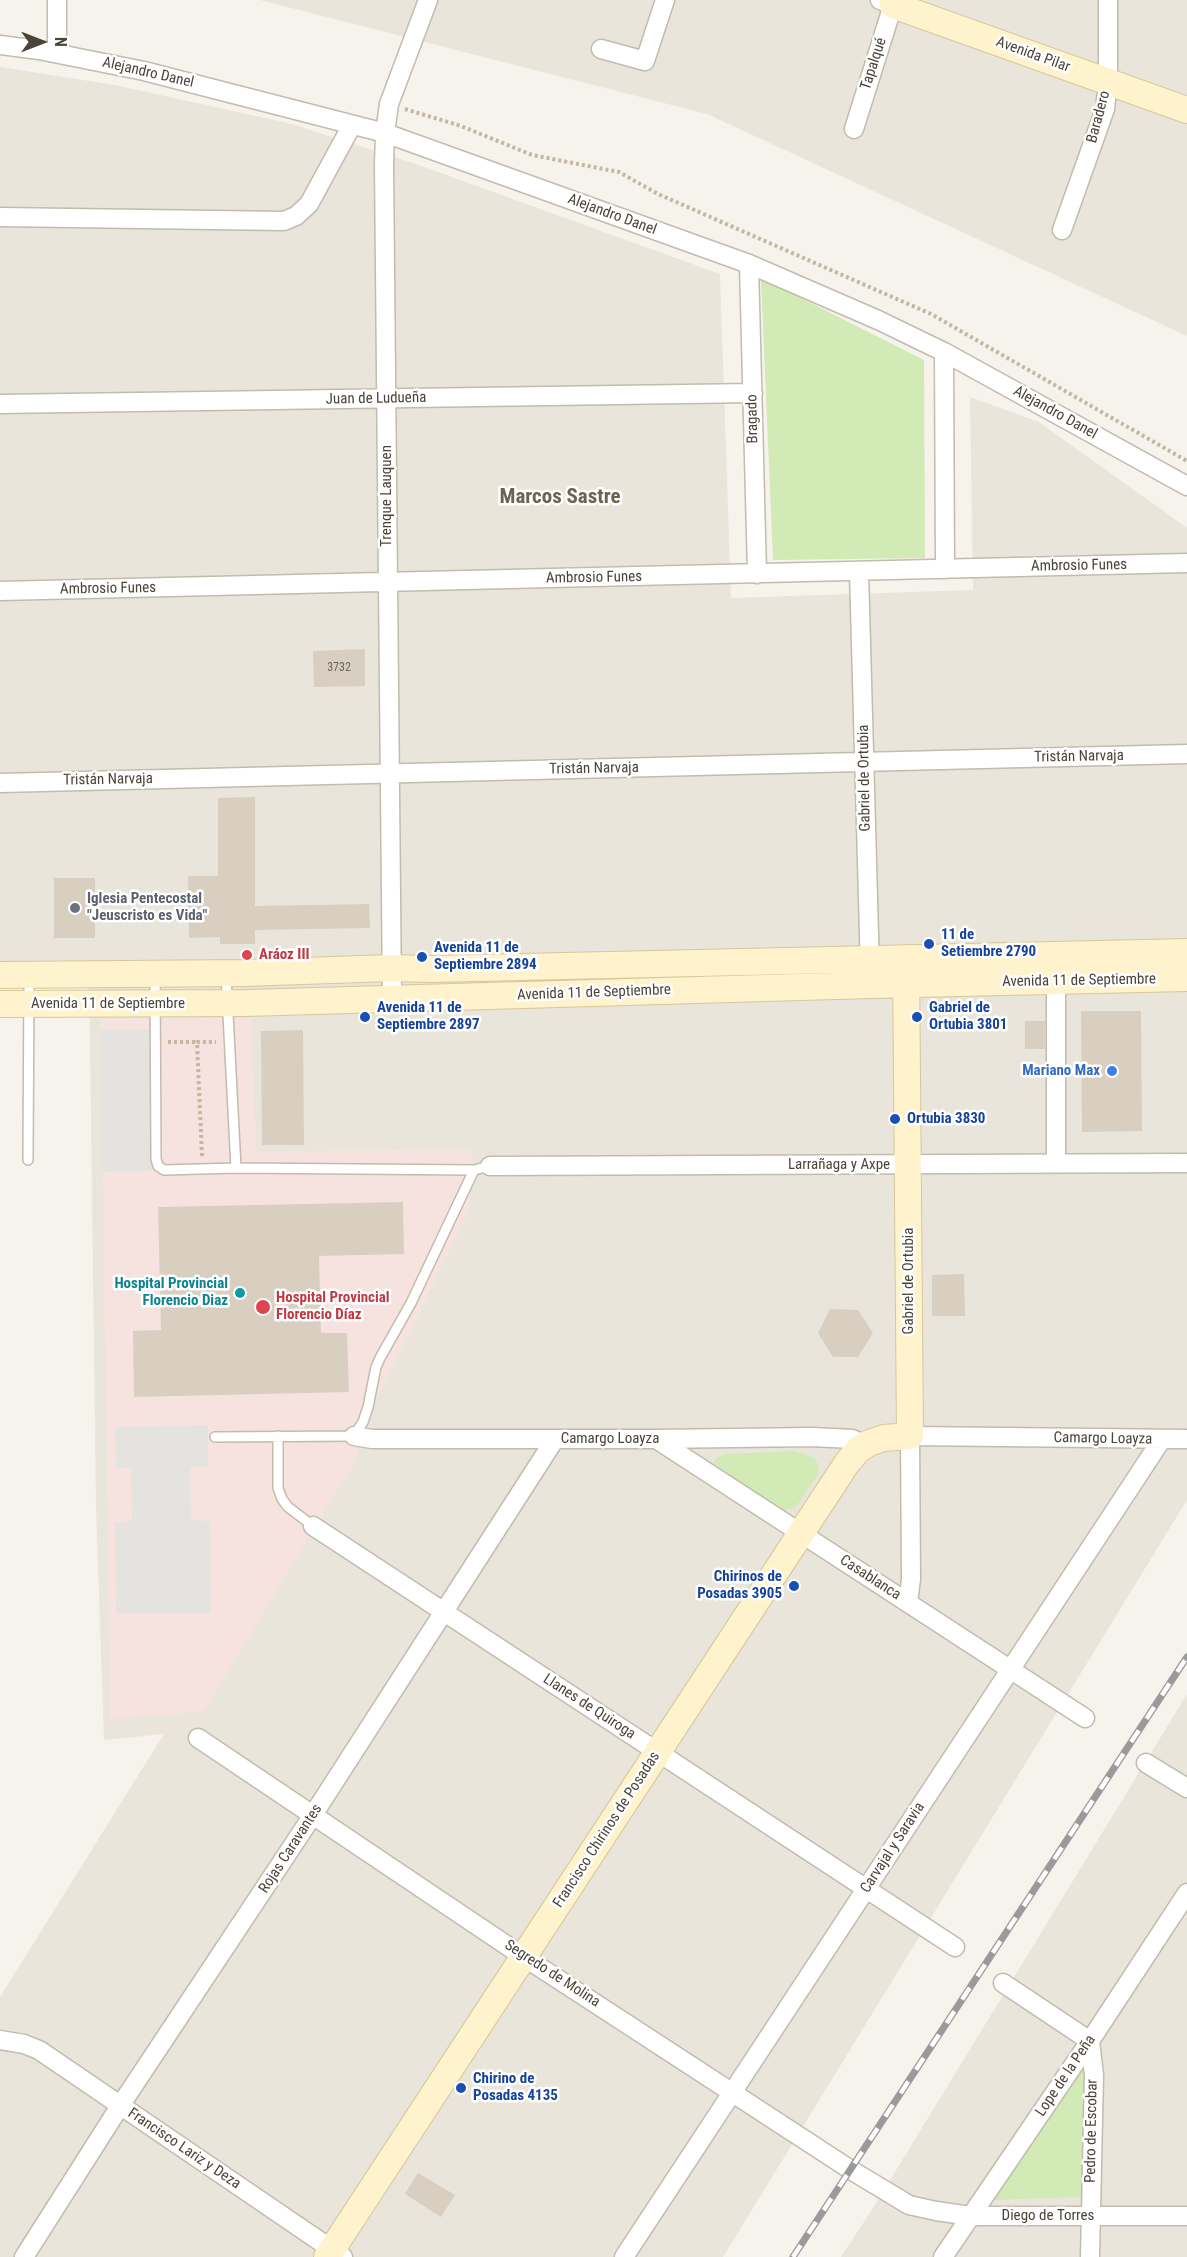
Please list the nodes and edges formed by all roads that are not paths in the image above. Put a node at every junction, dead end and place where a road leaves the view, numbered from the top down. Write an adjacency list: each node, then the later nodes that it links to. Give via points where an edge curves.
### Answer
1 (57, 0): 8 (street)
2 (428, 0): 13 (street, Trenque Lauquen, via 389,104)
3 (665, 0): 7 (street, via 645,61)
4 (1108, 0): 9 (street, Baradero)
5 (889, 2): 9 (main road, Avenida Pilar); 12 (street, Tapalqué)
6 (0, 45): 8 (street, Alejandro Danel)
7 (601, 49)
8 (57, 54): 11 (street, Alejandro Danel, via 144,71)
9 (1108, 82): 10 (main road, Avenida Pilar); 15 (street, Baradero, via 1105,109)
10 (1187, 110)
11 (352, 124): 13 (street, Alejandro Danel); 14 (street, via 309,204 284,221)
12 (854, 129)
13 (385, 134): 16 (street, Alejandro Danel); 19 (street, Trenque Lauquen)
14 (0, 217)
15 (1062, 230)
16 (749, 264): 17 (street, Alejandro Danel); 18 (street, Bragado)
17 (944, 352): 21 (street, Alejandro Danel); 23 (street)
18 (753, 393): 19 (street, Juan de Ludueña); 25 (street, Bragado)
19 (387, 399): 20 (street, Juan de Ludueña); 26 (street, Trenque Lauquen)
20 (0, 404)
21 (1187, 486)
22 (1187, 563): 23 (street, Ambrosio Funes)
23 (945, 569): 24 (street, Ambrosio Funes)
24 (859, 571): 25 (street, Ambrosio Funes); 29 (street, Gabriel de Ortubia)
25 (757, 574): 26 (street, Ambrosio Funes)
26 (388, 583): 27 (street, Ambrosio Funes); 30 (street, Trenque Lauquen)
27 (0, 591)
28 (1187, 754): 29 (street, Tristán Narvaja)
29 (864, 762): 30 (street, Tristán Narvaja); 34 (street, Gabriel de Ortubia)
30 (389, 774): 31 (street, Tristán Narvaja); 35 (street, Trenque Lauquen)
31 (0, 783)
32 (1187, 952): 33 (main road, Avenida 11 de Septiembre)
33 (906, 958): 34 (main road, Avenida 11 de Septiembre); 42 (main road, Gabriel de Ortubia)
34 (869, 959): 35 (main road, Avenida 11 de Septiembre); 43 (street, Gabriel de Ortubia)
35 (391, 968): 37 (main road, Avenida 11 de Septiembre); 44 (street, Trenque Lauquen)
36 (155, 973): 37 (main road, Avenida 11 de Septiembre); 38 (main road, Avenida 11 de Septiembre); 45 (lane)
37 (226, 973): 46 (lane)
38 (29, 974): 39 (main road, Avenida 11 de Septiembre); 48 (lane)
39 (0, 975)
40 (1187, 978): 41 (main road, Avenida 11 de Septiembre)
41 (1056, 982): 42 (main road, Avenida 11 de Septiembre); 50 (street)
42 (907, 984): 43 (main road, Avenida 11 de Septiembre); 52 (main road, Gabriel de Ortubia)
43 (870, 985): 44 (main road, Avenida 11 de Septiembre)
44 (392, 999): 46 (main road, Avenida 11 de Septiembre)
45 (155, 1003): 46 (main road, Avenida 11 de Septiembre); 48 (main road, Avenida 11 de Septiembre); 53 (lane, via 158,1166 164,1170)
46 (227, 1003): 53 (lane)
47 (0, 1004): 48 (main road, Avenida 11 de Septiembre)
48 (29, 1004): 49 (lane)
49 (28, 1160)
50 (1056, 1163): 51 (street, Larrañaga y Axpe); 52 (street, Larrañaga y Axpe)
51 (1187, 1163)
52 (908, 1165): 54 (street, Larrañaga y Axpe); 57 (main road, Gabriel de Ortubia)
53 (236, 1168): 54 (lane)
54 (482, 1168): 56 (lane, via 380,1358 368,1407)
55 (278, 1436): 56 (lane); 58 (lane); 64 (lane, via 278,1488 282,1499)
56 (354, 1436): 59 (street, Camargo Loayza)
57 (910, 1436): 61 (street, Camargo Loayza); 63 (main road, via 884,1438); 66 (street, Gabriel de Ortubia)
58 (215, 1437)
59 (555, 1439): 60 (street, Camargo Loayza); 67 (street, Rojas Caravantes)
60 (656, 1439): 63 (street, Camargo Loayza, via 812,1437 852,1439); 65 (street, Casablanca)
61 (1162, 1439): 62 (street, Camargo Loayza); 68 (street, Carvajal y Saravia)
62 (1187, 1439)
63 (866, 1445): 65 (main road, Francisco Chirinos de Posadas, via 848,1463)
64 (313, 1526): 67 (street, Llanes de Quiroga)
65 (802, 1534): 66 (street, Casablanca); 71 (main road, Francisco Chirinos de Posadas)
66 (908, 1603): 68 (street, Casablanca)
67 (444, 1611): 71 (street, Llanes de Quiroga); 74 (street, Rojas Caravantes)
68 (1011, 1669): 69 (street, Casablanca); 75 (street, Carvajal y Saravia)
69 (1085, 1718)
70 (198, 1738): 74 (street, Segredo de Molina)
71 (659, 1752): 75 (street, Llanes de Quiroga); 78 (main road, Francisco Chirinos de Posadas)
72 (1146, 1763): 73 (street)
73 (1187, 1788)
74 (313, 1815): 78 (street, Segredo de Molina); 83 (street, Rojas Caravantes)
75 (867, 1888): 77 (street, Llanes de Quiroga); 82 (street, Carvajal y Saravia)
76 (1187, 1893): 81 (street, Lope de la Peña)
77 (955, 1947)
78 (524, 1957): 82 (street, Segredo de Molina); 88 (main road, Francisco Chirinos de Posadas)
79 (1003, 1983): 81 (street)
80 (0, 2040): 83 (street, Francisco Lariz y Deza, via 39,2050)
81 (1090, 2041): 85 (street, Lope de la Peña); 86 (street, Pedro de Escobar, via 1094,2075)
82 (733, 2091): 84 (street, Segredo de Molina); 90 (street, Carvajal y Saravia)
83 (120, 2106): 88 (street, Francisco Lariz y Deza); 89 (street, Rojas Caravantes)
84 (909, 2205): 85 (street, Diego de Torres)
85 (971, 2216): 86 (street, Diego de Torres); 91 (street, Lope de la Peña)
86 (1090, 2216): 87 (street, Diego de Torres); 92 (street, Pedro de Escobar)
87 (1187, 2216)
88 (334, 2255)
89 (24, 2257)
90 (624, 2257)
91 (944, 2257)
92 (1090, 2257)

